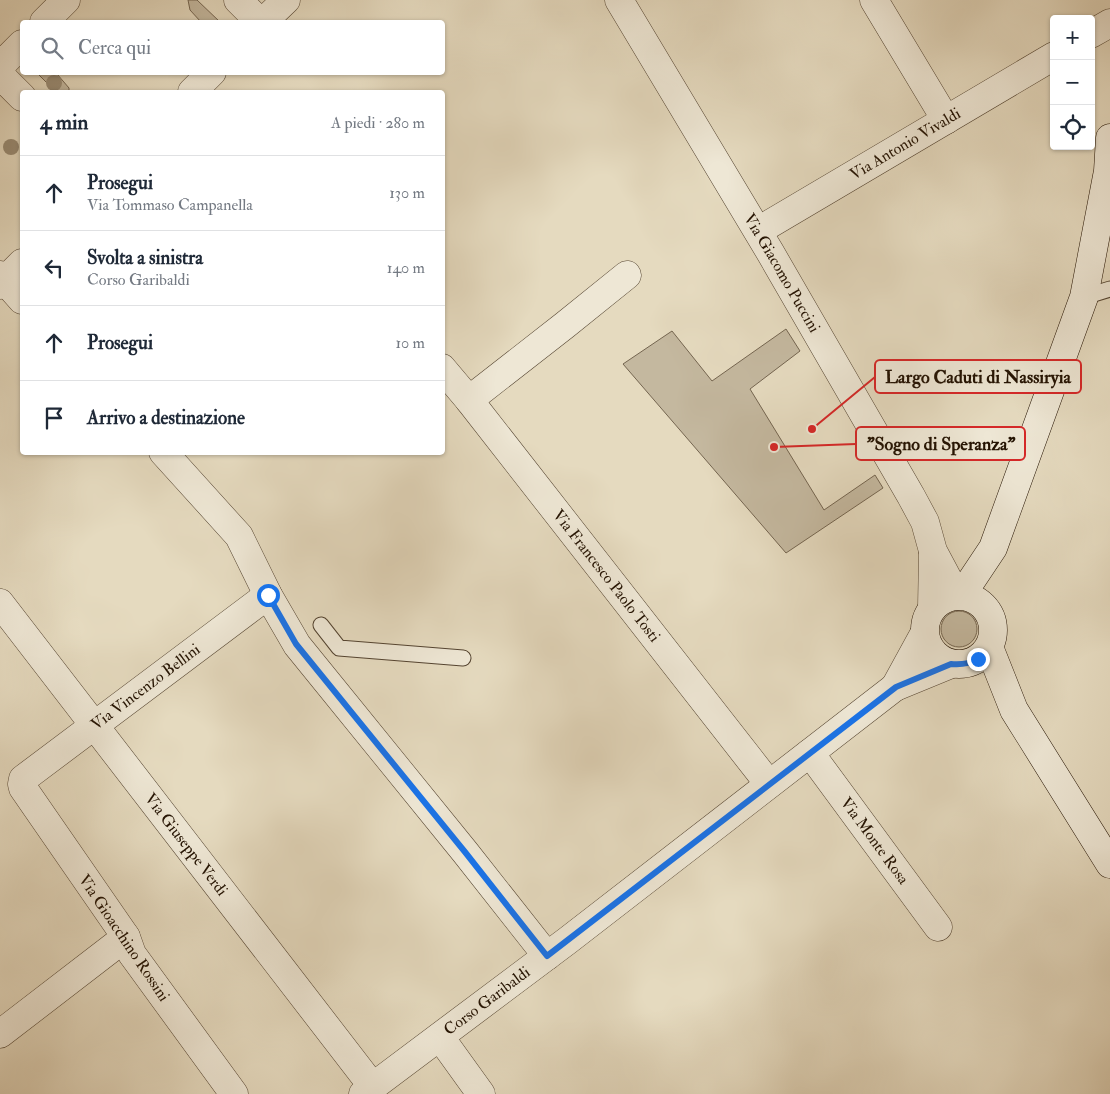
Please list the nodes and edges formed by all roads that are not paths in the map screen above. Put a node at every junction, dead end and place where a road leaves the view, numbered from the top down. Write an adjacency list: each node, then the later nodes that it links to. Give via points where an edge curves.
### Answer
1 (66, 0): 6 (street)
2 (238, 0): 7 (street)
3 (286, 0): 8 (street)
4 (619, 0): 20 (street, Via Giacomo Puccini)
5 (874, 0): 18 (street)
6 (46, 20)
7 (259, 20)
8 (263, 20)
9 (1110, 23): 10 (street)
10 (1095, 32)
11 (20, 46): 13 (street)
12 (1050, 58): 18 (street, Via Antonio Vivaldi)
13 (0, 68)
14 (0, 72): 17 (street)
15 (209, 75): 16 (street)
16 (194, 90)
17 (20, 95)
18 (946, 120): 20 (street, Via Antonio Vivaldi)
19 (1110, 138): 25 (street, via 1108,171)
20 (758, 231): 30 (street, Via Giacomo Puccini, via 911,496 925,522)
21 (627, 275): 27 (street)
22 (7, 276): 24 (street)
23 (1110, 289): 25 (lane)
24 (20, 297)
25 (1084, 297): 29 (street)
26 (445, 371): 27 (street, Via Francesco Paolo Tosti)
27 (470, 400): 46 (street, Via Francesco Paolo Tosti)
28 (166, 455): 31 (street, via 239,536)
29 (992, 548): 32 (street); 35 (street)
30 (934, 551): 32 (street, Via Giacomo Puccini); 34 (street, Via Giacomo Puccini)
31 (268, 595): 43 (street, Via Vincenzo Bellini); 50 (street, via 296,644)
32 (959, 596): 34 (street); 35 (street, via 976,600)
33 (0, 603): 43 (street, Via Giuseppe Verdi)
34 (932, 608): 37 (street)
35 (987, 610): 38 (street, via 993,628)
36 (321, 625): 39 (lane, via 339,648)
37 (924, 634): 40 (street, via 933,653 944,662); 41 (street, Corso Garibaldi)
38 (989, 647): 40 (street, via 978,659); 42 (street)
39 (462, 658)
40 (959, 664): 41 (street, Corso Garibaldi); 42 (street)
41 (896, 687): 44 (street, Corso Garibaldi)
42 (1014, 710): 47 (street)
43 (94, 726): 45 (street, Via Vincenzo Bellini); 53 (street, Via Giuseppe Verdi)
44 (810, 754): 46 (street, Corso Garibaldi); 48 (street, Via Monte Rosa)
45 (23, 778): 49 (street, Via Gioacchino Rossini, via 23,788)
46 (769, 784): 50 (street, Corso Garibaldi)
47 (1110, 864)
48 (938, 928)
49 (126, 937): 51 (street); 54 (street, Via Gioacchino Rossini, via 132,954)
50 (547, 956): 52 (street, Corso Garibaldi)
51 (0, 1034)
52 (440, 1037): 53 (street, Corso Garibaldi); 55 (street)
53 (368, 1090)
54 (234, 1094)
55 (481, 1094)

